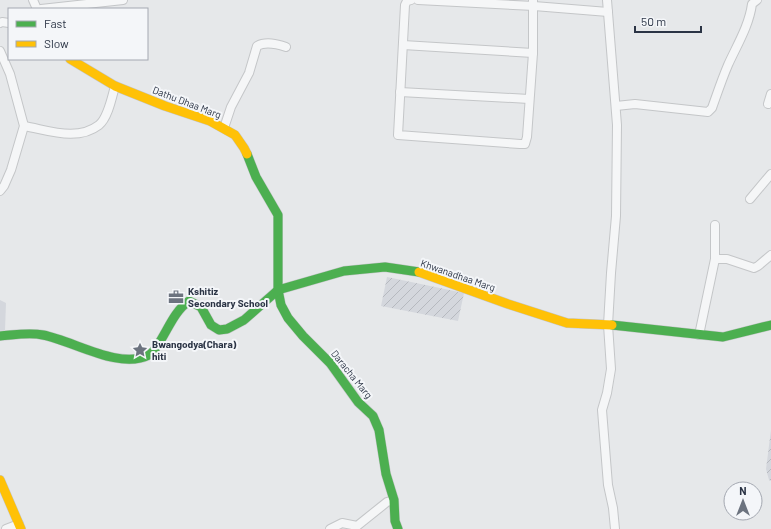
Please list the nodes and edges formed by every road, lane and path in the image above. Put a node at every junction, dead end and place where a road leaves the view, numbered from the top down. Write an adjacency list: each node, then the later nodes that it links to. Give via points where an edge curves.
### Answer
1 (123, 0): 7 (street)
2 (411, 0): 9 (street, via 405,5)
3 (418, 0): 6 (street)
4 (607, 0): 8 (street)
5 (757, 0): 19 (street, via 752,4 741,38 712,108 708,112 635,104)
6 (534, 3): 8 (street); 12 (street)
7 (50, 8)
8 (608, 12): 19 (street)
9 (403, 45): 12 (street); 15 (street)
10 (286, 47): 21 (street, via 275,44 257,46 249,73 231,107)
11 (0, 50): 20 (street, via 10,74)
12 (533, 53): 17 (street)
13 (72, 60): 14 (street, Dathu Dhaa Marg)
14 (115, 86): 20 (street, via 104,117 99,125 89,130 77,134 63,134); 21 (street, Dathu Dhaa Marg)
15 (400, 92): 17 (street); 17 (street, via 398,135 520,144 527,142)
16 (771, 94): 18 (street)
17 (529, 99)
18 (768, 104)
19 (616, 106): 29 (street, via 616,216)
20 (24, 126): 23 (street, via 12,170)
21 (224, 128): 28 (street, Dathu Dhaa Marg, via 235,135 244,148 256,177 278,215)
22 (771, 174): 24 (street)
23 (0, 191)
24 (750, 199)
25 (715, 225): 27 (street)
26 (771, 255): 27 (street, via 754,268 727,259)
27 (715, 259): 31 (street)
28 (278, 290): 29 (street, Khwanadhaa Marg, via 344,271 386,267 425,273 567,323); 32 (street, Khwanadhaa Marg, via 244,320 227,329 219,330 211,325 201,307 189,301 174,318 151,354 138,359 120,359 43,335); 34 (street, Daracha Marg, via 281,305 288,318 330,363 358,402 373,416 379,430 386,474)
29 (608, 324): 31 (street, Khwanadhaa Marg); 39 (street, via 611,369 602,410 608,485)
30 (771, 325): 31 (street, Khwanadhaa Marg, via 723,337)
31 (699, 335)
32 (0, 336)
33 (0, 480): 35 (street)
34 (394, 500): 37 (street, via 387,502 357,526 342,523); 38 (street, Daracha Marg)
35 (20, 526): 36 (street)
36 (6, 529)
37 (330, 529)
38 (398, 529)
39 (615, 529)

